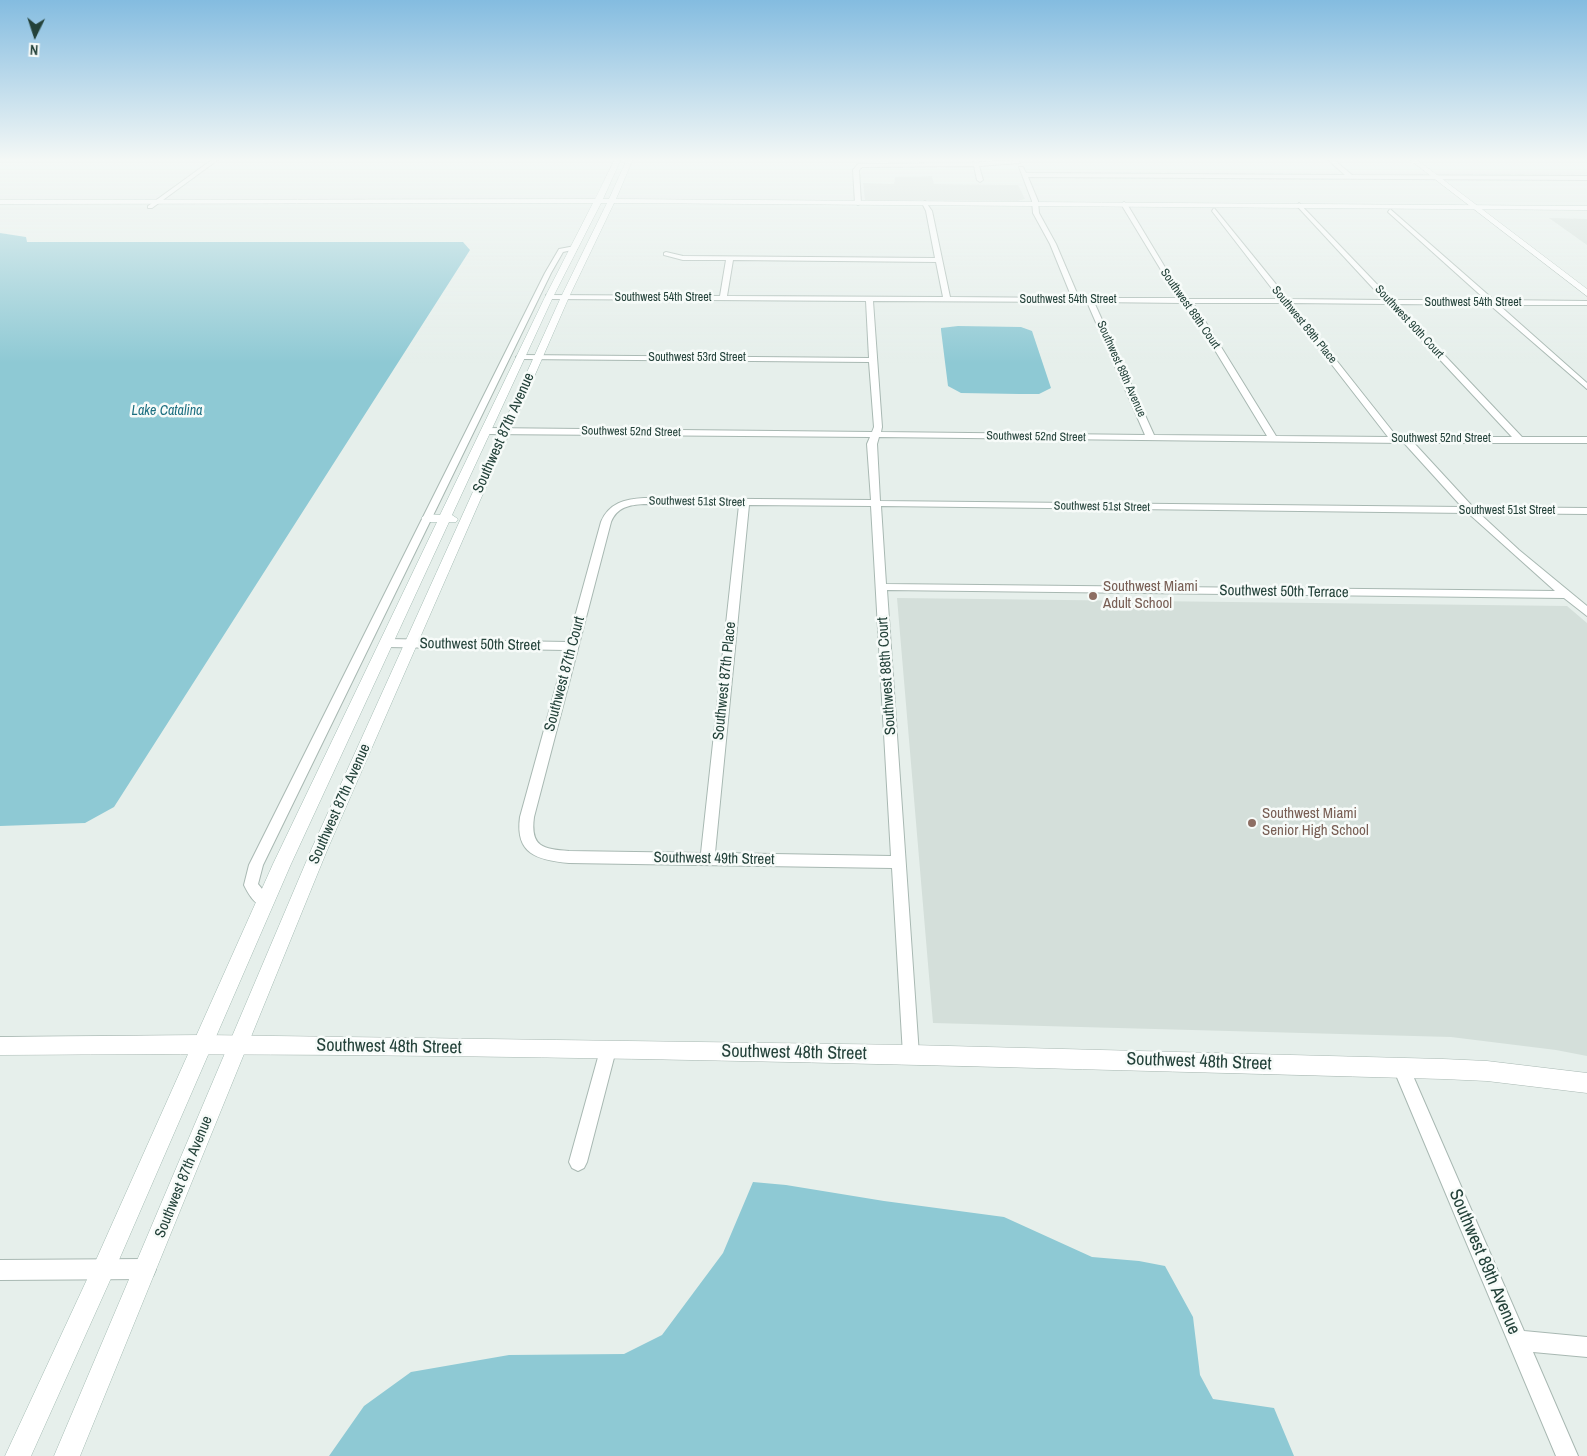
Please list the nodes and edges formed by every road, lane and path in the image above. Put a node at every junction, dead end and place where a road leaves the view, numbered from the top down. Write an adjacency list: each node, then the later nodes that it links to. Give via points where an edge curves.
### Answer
1 (585, 227): 10 (main road, Southwest 87th Avenue)
2 (599, 227): 12 (main road, Southwest 87th Avenue)
3 (931, 227): 14 (street)
4 (1044, 227): 21 (street)
5 (1137, 227): 23 (street, Southwest 89th Court, via 1178,295)
6 (1228, 227): 24 (street, Southwest 89th Place)
7 (1319, 227): 25 (street, Southwest 90th Court)
8 (1408, 227): 26 (street)
9 (1501, 227): 15 (main road)
10 (575, 248): 12 (main road); 16 (main road, Southwest 87th Avenue); 46 (street, Southwest 87th Avenue, via 561,250 554,262)
11 (666, 254): 13 (street, via 683,258)
12 (586, 255): 17 (main road, Southwest 87th Avenue)
13 (730, 258): 14 (street); 18 (street)
14 (939, 260): 20 (street)
15 (1587, 293)
16 (549, 297): 17 (street, Southwest 54th Street); 28 (main road, Southwest 87th Avenue)
17 (565, 297): 18 (street, Southwest 54th Street); 29 (main road, Southwest 87th Avenue)
18 (723, 298): 19 (street, Southwest 54th Street)
19 (869, 299): 20 (street, Southwest 54th Street); 30 (street, Southwest 88th Court)
20 (947, 300): 21 (street, Southwest 54th Street)
21 (1076, 300): 22 (street, Southwest 54th Street)
22 (1090, 300): 23 (street, Southwest 54th Street); 35 (street, Southwest 89th Avenue)
23 (1185, 301): 24 (street, Southwest 54th Street); 36 (street, Southwest 89th Court, via 1193,308)
24 (1287, 301): 25 (street, Southwest 54th Street); 38 (street, Southwest 89th Place)
25 (1390, 302): 26 (street, Southwest 54th Street); 37 (street, Southwest 90th Court)
26 (1493, 303): 27 (street, Southwest 54th Street); 31 (street)
27 (1587, 303)
28 (520, 357): 29 (street, Southwest 53rd Street); 32 (main road, Southwest 87th Avenue)
29 (538, 357): 30 (street, Southwest 53rd Street); 33 (main road, Southwest 87th Avenue)
30 (874, 360): 34 (street, Southwest 88th Court, via 878,427)
31 (1587, 387)
32 (486, 431): 33 (street, Southwest 52nd Street); 47 (main road, Southwest 87th Avenue)
33 (505, 431): 34 (street, Southwest 52nd Street); 48 (main road, Southwest 87th Avenue)
34 (875, 435): 35 (street, Southwest 52nd Street); 42 (street, Southwest 88th Court, via 872,444)
35 (1151, 438): 36 (street, Southwest 52nd Street)
36 (1273, 439): 38 (street, Southwest 52nd Street)
37 (1519, 439): 39 (street, Southwest 52nd Street); 40 (street, Southwest 52nd Street)
38 (1395, 440): 39 (street, Southwest 52nd Street)
39 (1407, 440): 44 (street)
40 (1587, 440)
41 (744, 502): 42 (street, Southwest 51st Street); 43 (street, Southwest 51st Street, via 644,501); 56 (street, Southwest 87th Place)
42 (876, 504): 44 (street, Southwest 51st Street); 49 (street, Southwest 88th Court)
43 (618, 506): 54 (street, Southwest 87th Court, via 606,522)
44 (1471, 510): 45 (street, Southwest 51st Street); 50 (street)
45 (1587, 511)
46 (426, 518): 47 (main road); 58 (street, Southwest 87th Avenue, via 256,865 251,885)
47 (444, 519): 48 (main road); 52 (main road, Southwest 87th Avenue)
48 (466, 520): 53 (main road, Southwest 87th Avenue)
49 (881, 587): 50 (street, Southwest 50th Terrace); 57 (street, Southwest 88th Court)
50 (1566, 595): 51 (street)
51 (1587, 612)
52 (386, 643): 53 (street, Southwest 50th Street); 58 (main road, Southwest 87th Avenue)
53 (412, 643): 54 (street, Southwest 50th Street); 60 (main road, Southwest 87th Avenue, via 320,848)
54 (573, 646): 55 (street, Southwest 87th Court, via 526,817 524,828)
55 (530, 846): 56 (street, Southwest 49th Street, via 553,856)
56 (706, 859): 57 (street, Southwest 49th Street)
57 (899, 862): 63 (street, Southwest 88th Court)
58 (265, 901): 59 (main road, Southwest 87th Avenue)
59 (202, 1044): 60 (main road, Southwest 48th Street); 61 (main road, Southwest 48th Street); 67 (main road, Southwest 87th Avenue)
60 (238, 1045): 62 (main road, Southwest 48th Street); 68 (main road, Southwest 87th Avenue)
61 (0, 1046)
62 (608, 1050): 63 (main road, Southwest 48th Street); 66 (street)
63 (911, 1055): 64 (main road, Southwest 48th Street)
64 (1401, 1068): 65 (main road, Southwest 48th Street, via 1488,1071); 70 (street, Southwest 89th Avenue)
65 (1587, 1083)
66 (578, 1162)
67 (104, 1268): 68 (street); 69 (street); 72 (main road, Southwest 87th Avenue)
68 (146, 1269): 73 (main road, Southwest 87th Avenue)
69 (0, 1270)
70 (1518, 1341): 71 (street); 74 (street, Southwest 89th Avenue)
71 (1587, 1347)
72 (18, 1456)
73 (67, 1456)
74 (1567, 1456)

